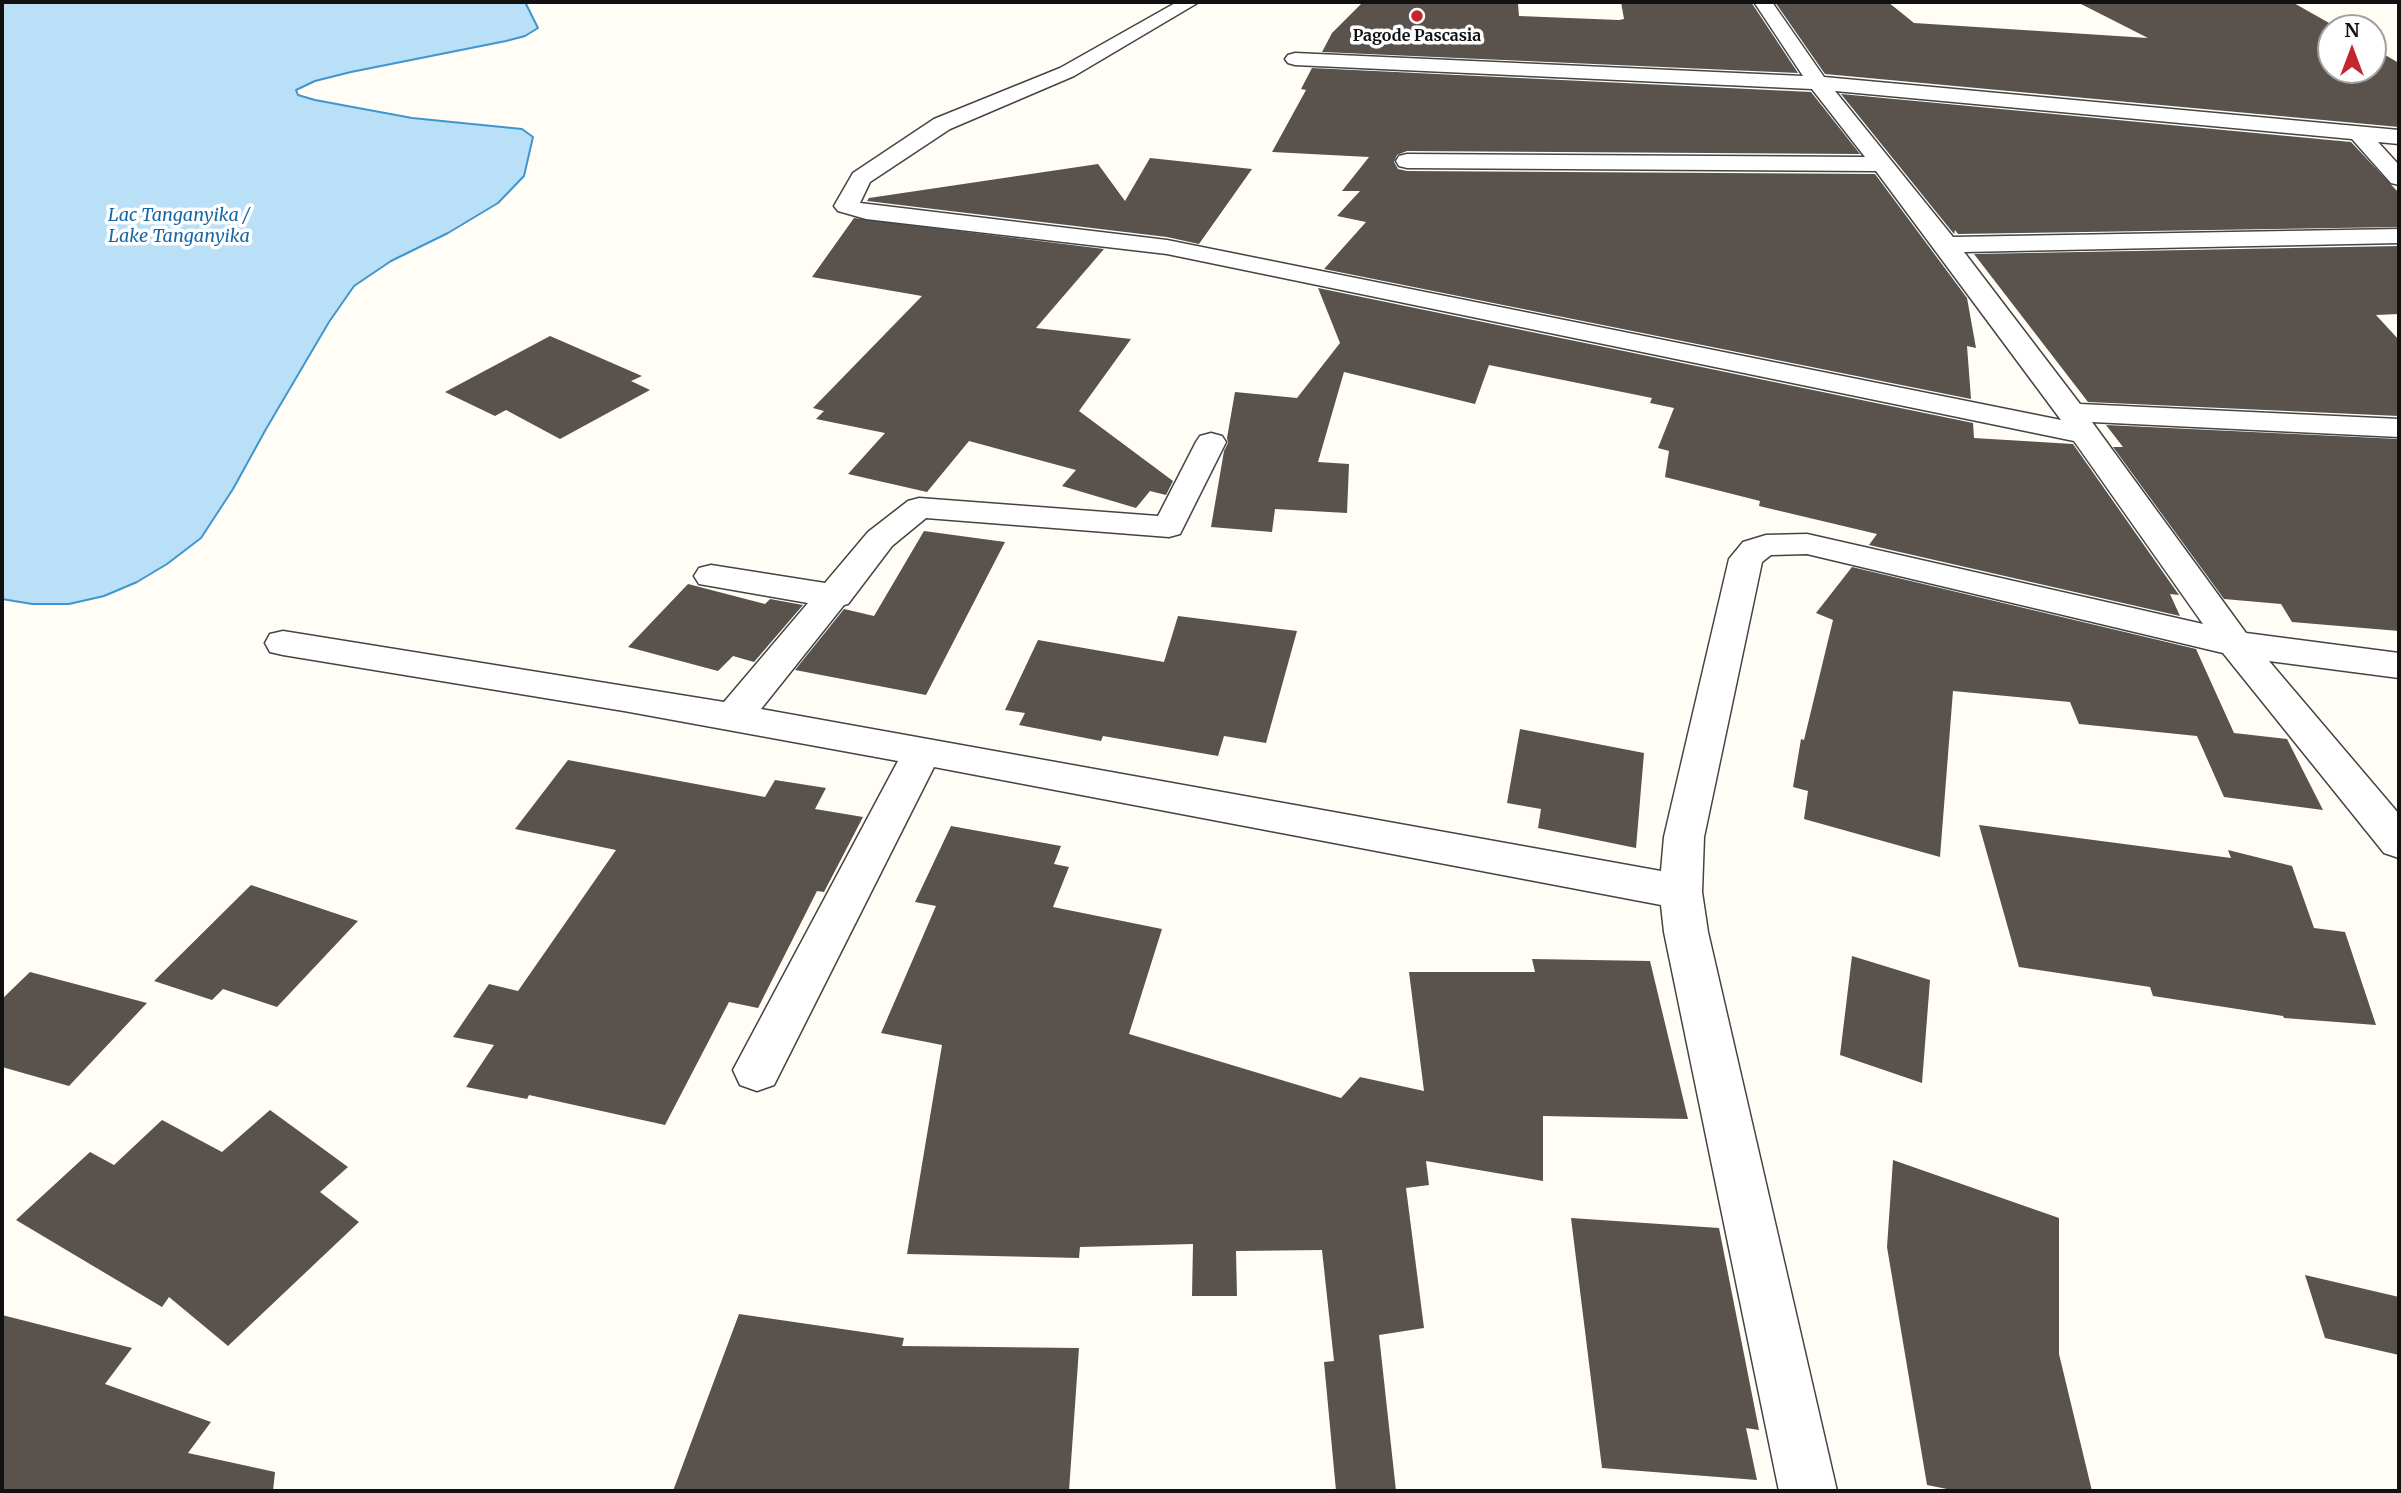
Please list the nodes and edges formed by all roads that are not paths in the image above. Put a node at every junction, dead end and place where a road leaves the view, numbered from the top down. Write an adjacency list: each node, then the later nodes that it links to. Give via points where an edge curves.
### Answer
1 (1189, 2): 12 (street, via 1066,72 942,124 861,178 846,206 1167,247)
2 (1763, 2): 4 (street)
3 (1295, 59): 4 (street)
4 (1818, 83): 5 (street); 8 (street)
5 (2358, 134): 6 (street); 9 (street)
6 (2399, 137)
7 (1407, 161): 8 (street)
8 (1883, 164): 11 (street)
9 (2399, 178)
10 (2399, 236): 11 (street)
11 (1946, 245): 12 (street)
12 (2077, 423): 13 (street); 18 (street)
13 (2399, 428)
14 (1211, 442): 16 (street, via 1170,527 919,508 880,539)
15 (711, 576): 16 (street)
16 (836, 596): 20 (street)
17 (283, 643): 20 (street)
18 (2235, 644): 19 (street); 22 (street); 23 (street, via 1807,544 1782,543 1755,550 1746,559 1687,824)
19 (2399, 664)
20 (733, 717): 21 (street)
21 (923, 751): 23 (street); 24 (street)
22 (2399, 842)
23 (1681, 892): 25 (street)
24 (757, 1070)
25 (1808, 1491)

